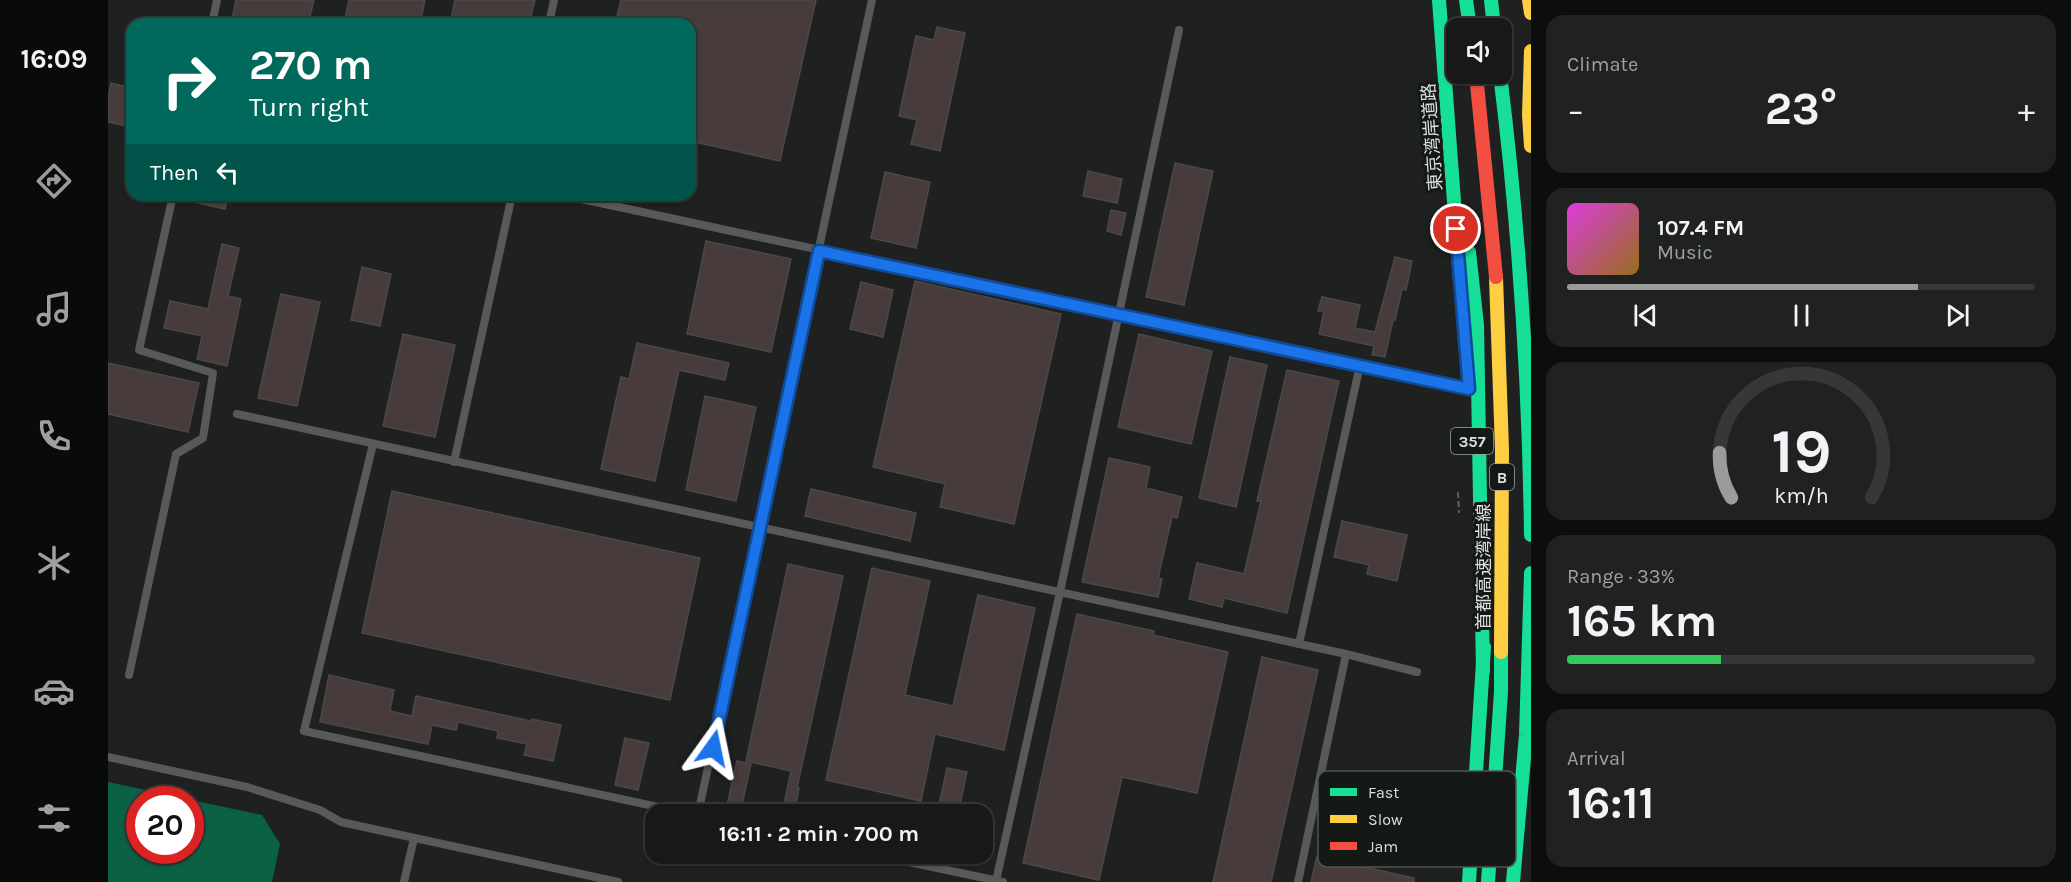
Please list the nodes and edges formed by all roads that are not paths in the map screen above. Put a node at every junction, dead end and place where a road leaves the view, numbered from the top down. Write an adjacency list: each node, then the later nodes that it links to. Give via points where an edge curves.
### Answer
1 (217, 0): 9 (lane)
2 (554, 0): 10 (lane)
3 (872, 0): 21 (lane)
4 (1466, 0): 11 (highway)
5 (1491, 0): 12 (highway)
6 (1529, 0): 8 (highway)
7 (1439, 3): 24 (highway, 東京湾岸道路 / 357); 39 (highway, bridge, via 1465,182 1477,326 1483,680)
8 (1531, 13)
9 (213, 18)
10 (550, 18)
11 (1469, 18)
12 (1493, 18)
13 (1179, 30): 22 (lane)
14 (1531, 51): 17 (highway)
15 (1478, 84): 40 (highway, 首都高速湾岸線 / B, bridge, via 1496,282 1502,450 1501,692)
16 (1501, 84): 29 (highway, B, bridge, via 1522,277)
17 (1531, 146)
18 (172, 201): 35 (lane, via 139,350 213,373 203,438 176,454)
19 (511, 201): 27 (lane)
20 (590, 201): 21 (lane)
21 (819, 251): 22 (lane); 28 (lane)
22 (1117, 314): 23 (lane); 31 (lane)
23 (1360, 365): 24 (lane); 32 (lane)
24 (1469, 389): 38 (highway, 東京湾岸道路 / 357, via 1484,647)
25 (237, 414): 26 (lane)
26 (373, 444): 27 (lane); 42 (lane, via 304,731)
27 (454, 462): 28 (lane)
28 (760, 528): 31 (lane); 43 (lane)
29 (1531, 535)
30 (1531, 573): 45 (highway, via 1526,735)
31 (1060, 592): 32 (lane); 50 (lane)
32 (1299, 644): 33 (lane)
33 (1346, 654): 34 (lane); 37 (lane)
34 (1417, 672)
35 (129, 675)
36 (108, 757): 44 (lane, via 246,788 320,810 341,822)
37 (1321, 771)
38 (1476, 771)
39 (1489, 771)
40 (1496, 771)
41 (1318, 787): 53 (lane)
42 (645, 804)
43 (701, 804)
44 (414, 838): 51 (lane); 52 (lane)
45 (1516, 848)
46 (918, 864): 50 (lane)
47 (1470, 867): 54 (highway, 東京湾岸道路 / 357)
48 (1489, 867): 55 (highway, 首都高速湾岸線 / B, bridge)
49 (1514, 867): 56 (highway)
50 (999, 881)
51 (404, 882)
52 (618, 882)
53 (1298, 882)
54 (1469, 882)
55 (1488, 882)
56 (1513, 882)

